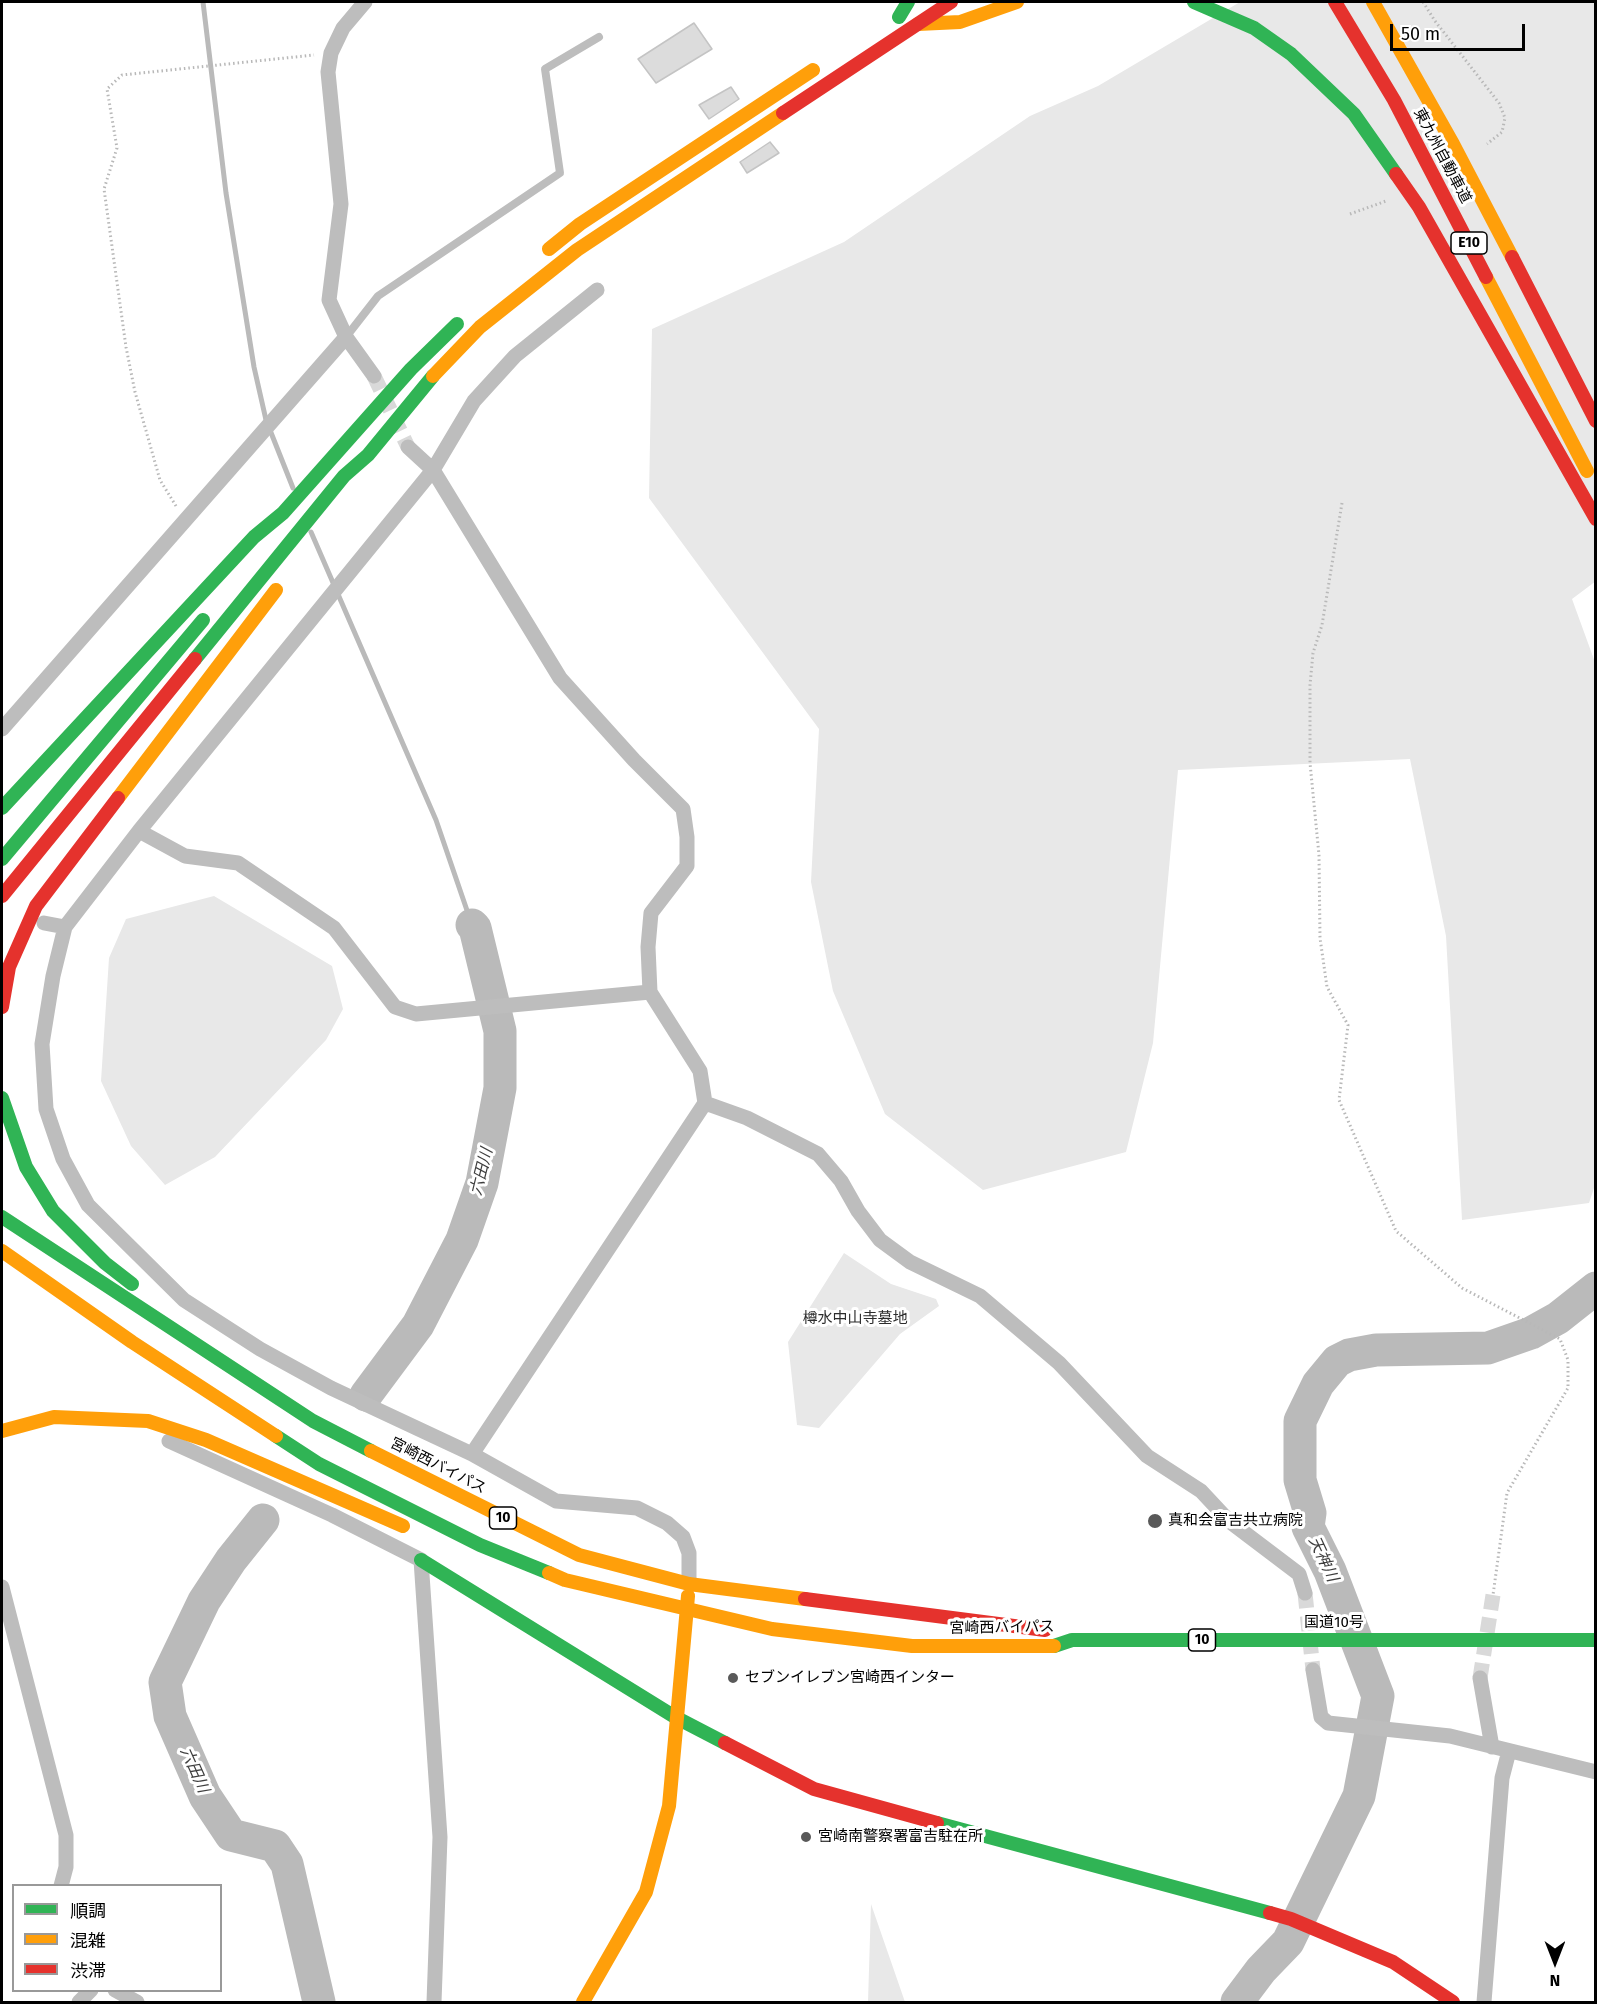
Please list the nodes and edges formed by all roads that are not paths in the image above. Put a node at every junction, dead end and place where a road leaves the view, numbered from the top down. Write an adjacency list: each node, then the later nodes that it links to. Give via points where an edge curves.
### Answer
1 (365, 2): 15 (street, via 343,28 331,53 328,72 341,204 329,300)
2 (908, 2): 3 (main road, via 894,20)
3 (921, 2)
4 (951, 2): 9 (main road)
5 (1017, 2): 9 (main road, via 960,22)
6 (1194, 2): 24 (main road, via 1254,28 1291,54 1354,114 1419,207)
7 (1335, 2): 22 (main road, 東九州自動車道 / E10, via 1399,110)
8 (1373, 2): 17 (main road, 東九州自動車道 / E10, via 1453,144)
9 (916, 25): 19 (main road, via 577,250 480,327 429,380)
10 (599, 37): 15 (lane, via 545,69 560,173 378,296)
11 (821, 66): 12 (main road, via 580,224)
12 (534, 261)
13 (597, 290): 20 (street, via 515,356 481,394)
14 (470, 313): 23 (main road, via 411,369)
15 (346, 337): 16 (street); 28 (street)
16 (374, 376)
17 (1596, 422)
18 (408, 447): 20 (street)
19 (368, 455): 21 (main road); 32 (main road, via 344,476)
20 (433, 470): 30 (street); 35 (street, via 560,678 683,809 687,866 651,913)
21 (355, 485)
22 (1596, 489)
23 (283, 513): 25 (main road); 29 (main road, via 254,537)
24 (1596, 519)
25 (266, 545)
26 (284, 579): 36 (main road, via 36,906 9,967)
27 (214, 607): 31 (main road)
28 (2, 729)
29 (2, 808)
30 (139, 831): 34 (street); 35 (street, via 185,856 238,863 333,928 395,1007 416,1014)
31 (2, 859)
32 (2, 896)
33 (44, 923): 34 (street)
34 (65, 927): 44 (street, via 42,1044 46,1109 63,1159 88,1205 184,1300 331,1388)
35 (650, 992): 38 (street, via 700,1071)
36 (2, 1006)
37 (2, 1098): 41 (main road, via 26,1167 53,1211 105,1263 195,1334)
38 (705, 1103): 44 (street); 49 (street, via 747,1118 818,1154 880,1240 910,1262 980,1296 1059,1363 1146,1456 1201,1491 1229,1521 1299,1574)
39 (2, 1216): 41 (main road, 宮崎西バイパス / 10)
40 (2, 1251): 45 (main road, 宮崎西バイパス / 10, via 132,1342 319,1464)
41 (225, 1363): 47 (main road, 宮崎西バイパス / 10, via 313,1421 579,1555)
42 (2, 1431): 45 (main road, via 54,1417 148,1421 206,1440 422,1533)
43 (2, 1443): 46 (street, via 63,1428 127,1431 166,1439)
44 (472, 1454): 47 (street, via 556,1501 638,1508 667,1523 683,1537 690,1553)
45 (480, 1545): 50 (main road, 宮崎西バイパス / 10, via 565,1580)
46 (421, 1560): 56 (main road); 63 (street, via 440,1837)
47 (690, 1584): 50 (main road); 52 (main road, 宮崎西バイパス / 10, via 1054,1631)
48 (2, 1587): 60 (street, via 66,1835)
49 (1305, 1593)
50 (687, 1610): 52 (main road, 宮崎西バイパス / 10, via 772,1629 912,1646 1053,1646); 56 (main road)
51 (1596, 1630): 53 (street)
52 (1072, 1640): 53 (main road, 国道10号 / 10)
53 (1591, 1642)
54 (1313, 1670): 57 (street, via 1321,1717 1328,1724 1450,1736)
55 (1480, 1678): 57 (street)
56 (675, 1717): 64 (main road, via 669,1806 646,1892); 65 (main road, via 814,1789 1291,1919 1393,1962)
57 (1492, 1747): 58 (street)
58 (1509, 1751): 59 (street); 66 (street, via 1502,1778)
59 (1596, 1772)
60 (62, 1884)
61 (119, 1992): 62 (street)
62 (137, 2002)
63 (434, 2002)
64 (583, 2002)
65 (1453, 2002)
66 (1484, 2002)

